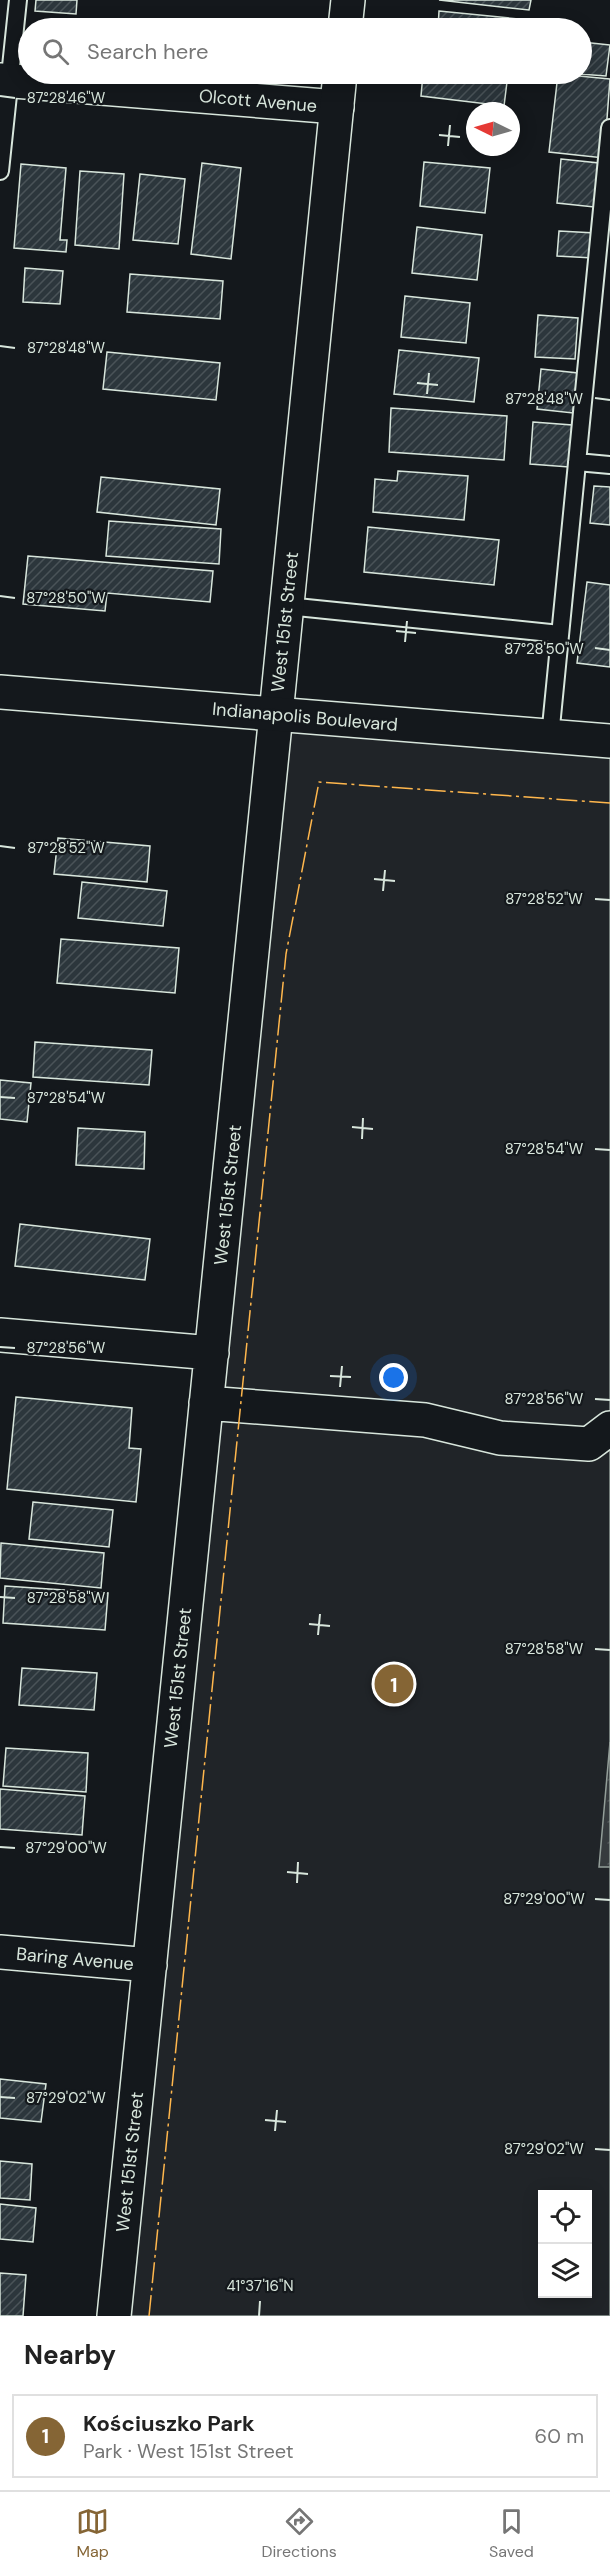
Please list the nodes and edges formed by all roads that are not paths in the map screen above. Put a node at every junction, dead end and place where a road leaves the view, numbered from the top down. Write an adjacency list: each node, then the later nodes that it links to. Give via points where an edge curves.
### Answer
1 (18, 0): 4 (lane)
2 (348, 0): 3 (street)
3 (346, 18)
4 (5, 81): 9 (lane)
5 (43, 84): 7 (street, Olcott Avenue)
6 (339, 84): 7 (street, West 151st Street)
7 (337, 107): 12 (street, West 151st Street)
8 (610, 128): 10 (lane)
9 (0, 171)
10 (577, 462): 11 (lane); 13 (lane)
11 (610, 465)
12 (287, 606): 13 (lane); 15 (street, West 151st Street)
13 (560, 634): 16 (lane)
14 (0, 692): 15 (street, Indianapolis Boulevard)
15 (276, 714): 16 (street, Indianapolis Boulevard); 19 (street, West 151st Street)
16 (550, 736): 17 (street, Indianapolis Boulevard)
17 (610, 741)
18 (0, 1335): 19 (street)
19 (212, 1353): 20 (street, West 151st Street)
20 (206, 1403): 21 (street, via 425,1420 500,1438 589,1444); 23 (street, West 151st Street)
21 (610, 1428)
22 (0, 1952): 23 (street, Baring Avenue)
23 (150, 1965): 24 (street, West 151st Street)
24 (114, 2316)

